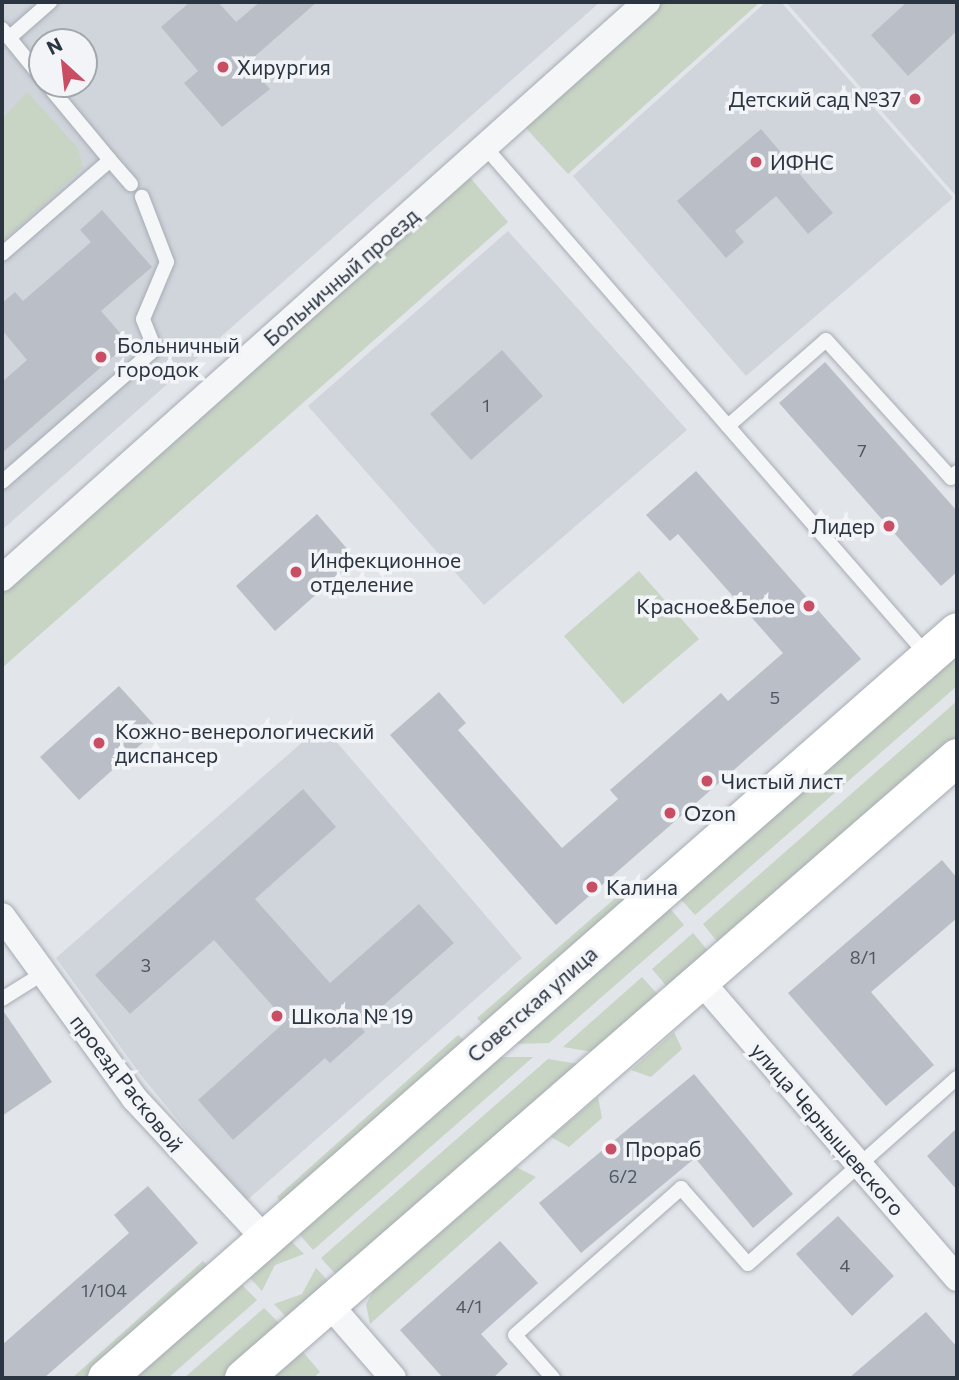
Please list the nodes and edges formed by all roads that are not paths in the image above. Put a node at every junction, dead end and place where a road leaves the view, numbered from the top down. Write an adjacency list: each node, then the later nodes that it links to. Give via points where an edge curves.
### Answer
1 (50, 2): 3 (lane)
2 (647, 2): 6 (street, Больничный проезд)
3 (6, 34): 4 (lane)
4 (28, 61)
5 (59, 98): 7 (lane)
6 (486, 148): 11 (lane); 14 (street, Больничный проезд)
7 (110, 160): 8 (lane); 10 (lane)
8 (131, 184)
9 (142, 197): 13 (lane, via 167,262 143,319 155,349)
10 (2, 254)
11 (728, 426): 12 (lane, via 826,340 951,478); 16 (lane)
12 (957, 472)
13 (2, 482)
14 (2, 578)
15 (957, 631): 16 (main road, Советская улица)
16 (928, 656): 24 (main road, Советская улица)
17 (957, 757): 20 (main road)
18 (2, 916): 19 (street, проезд Расковой)
19 (42, 974): 21 (lane); 24 (street, проезд Расковой, via 135,1099)
20 (699, 979): 23 (street, улица Чернышевского); 26 (main road)
21 (2, 999)
22 (957, 1078): 23 (lane)
23 (859, 1166): 25 (street, улица Чернышевского); 30 (lane, via 748,1264 681,1188 515,1335)
24 (265, 1238): 27 (main road, Советская улица)
25 (957, 1278)
26 (329, 1304): 28 (main road); 29 (street)
27 (106, 1378)
28 (243, 1378)
29 (394, 1378)
30 (553, 1378)

